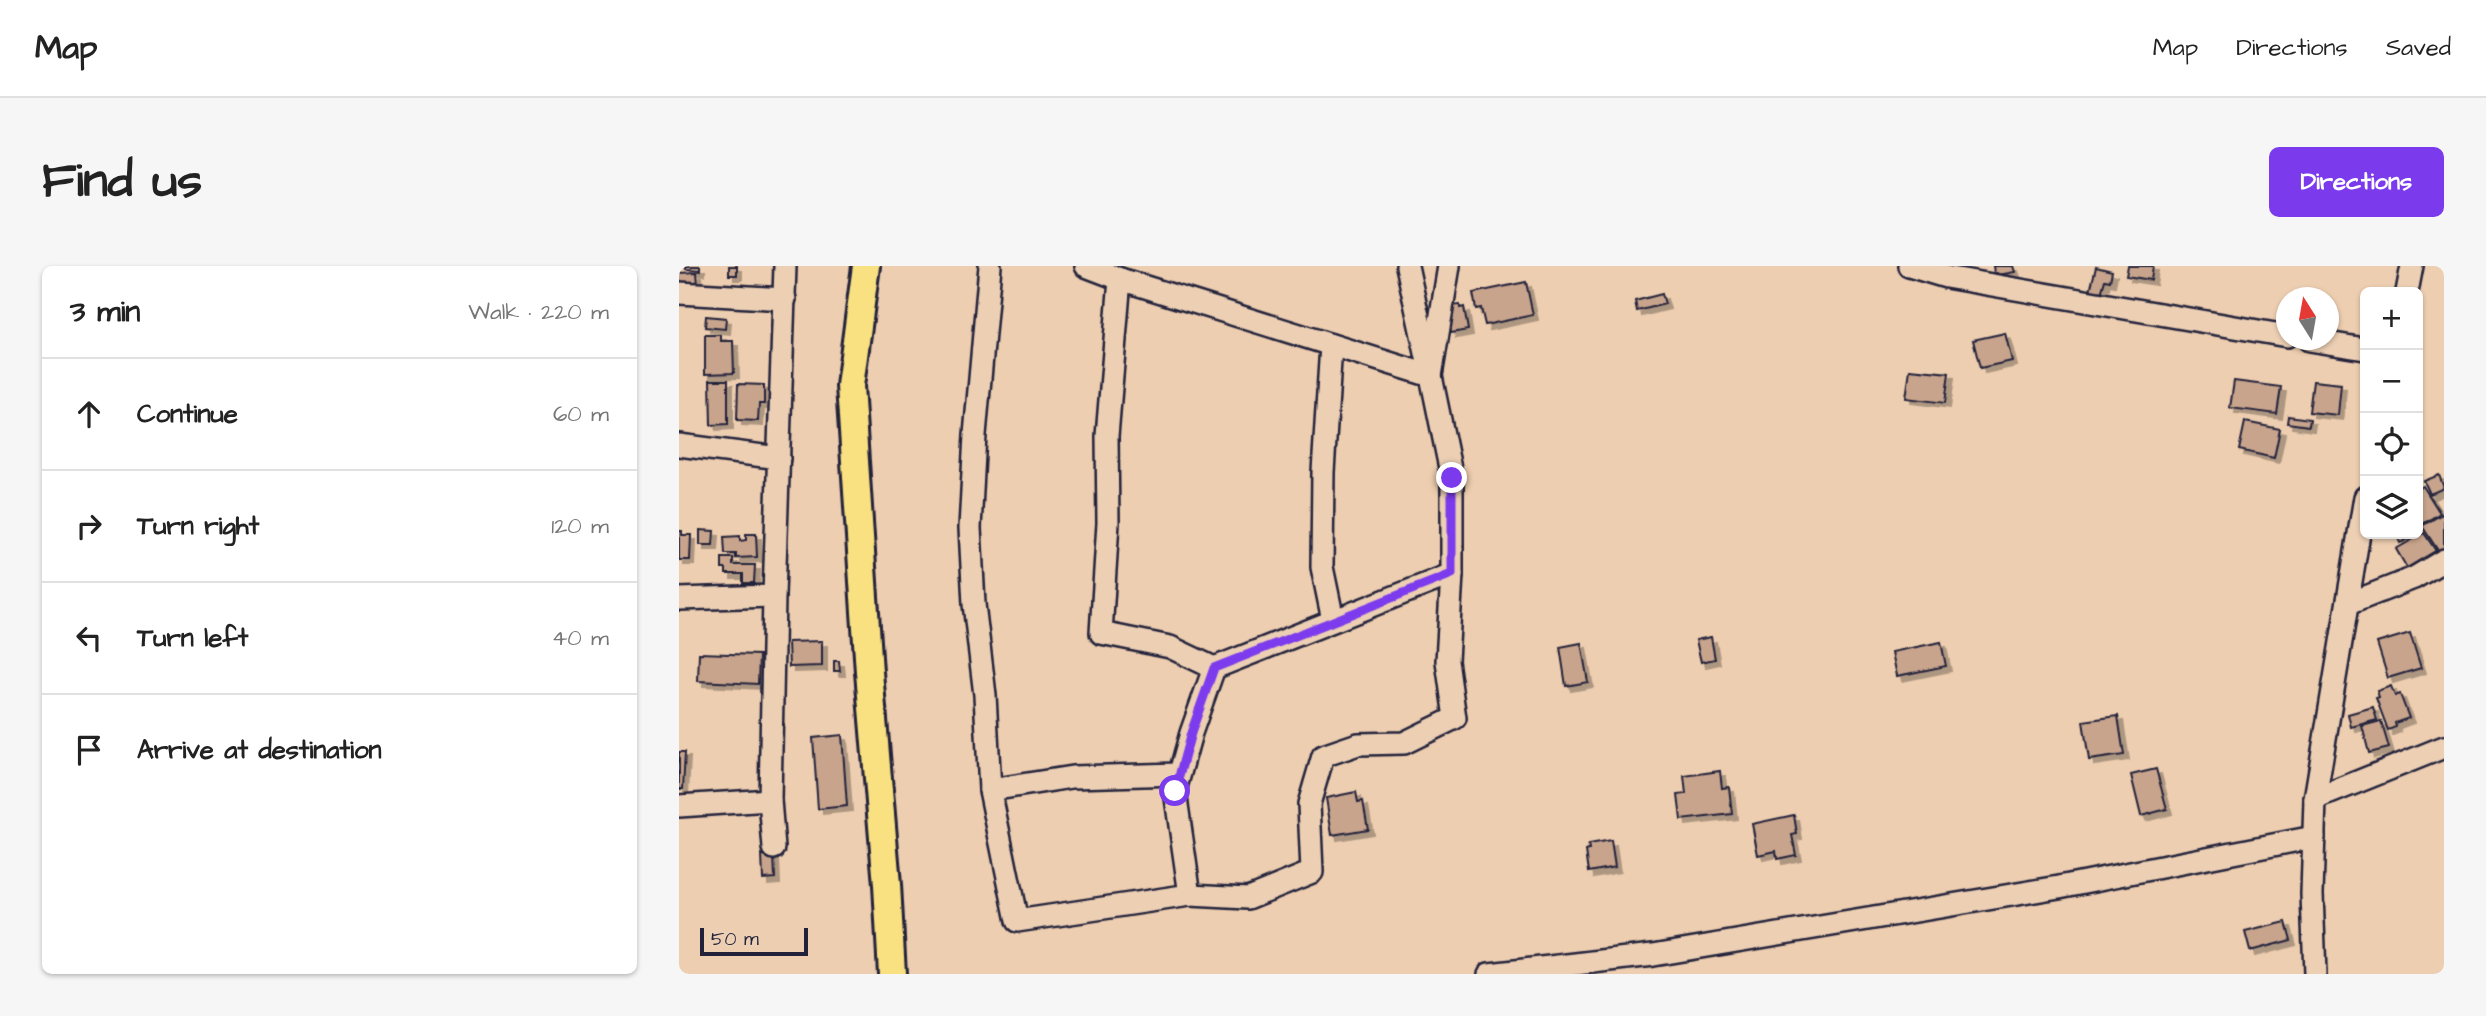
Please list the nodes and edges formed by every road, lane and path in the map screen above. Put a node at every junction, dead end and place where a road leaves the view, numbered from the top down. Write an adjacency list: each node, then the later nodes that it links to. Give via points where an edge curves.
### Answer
1 (785, 266): 13 (street)
2 (866, 266): 39 (main road, via 850,386)
3 (876, 266): 40 (main road, via 865,372)
4 (990, 266): 31 (street, via 970,527)
5 (1086, 266): 10 (street)
6 (1407, 266): 18 (street)
7 (1449, 266): 18 (street)
8 (1909, 266): 14 (street, via 1946,277)
9 (2412, 266): 11 (street)
10 (1120, 279): 15 (street); 28 (street, via 1107,436 1108,523 1101,633 1170,647)
11 (2408, 287)
12 (679, 293): 13 (street)
13 (785, 299): 20 (street)
14 (2276, 334)
15 (1331, 345): 18 (street); 27 (street, via 1322,567)
16 (2339, 345): 17 (street)
17 (2360, 348)
18 (1431, 376): 23 (street, via 1452,478)
19 (679, 445): 20 (street)
20 (779, 458): 24 (street)
21 (2360, 527): 26 (street)
22 (2444, 559): 26 (street, via 2414,578)
23 (1452, 574): 27 (street); 37 (street, via 1447,661 1455,718 1404,743 1358,744 1323,756 1309,804 1312,872 1248,898)
24 (774, 596): 25 (street); 33 (street)
25 (679, 599)
26 (2347, 604): 32 (street)
27 (1333, 620): 28 (street)
28 (1214, 668): 30 (street)
29 (2444, 747): 32 (street)
30 (1179, 774): 31 (street, via 1072,777); 37 (street, via 1175,791)
31 (990, 790): 37 (street, via 1017,922)
32 (2315, 799): 35 (street)
33 (770, 800): 34 (street); 36 (street)
34 (679, 806)
35 (2314, 837): 38 (street, via 2059,887 1653,955); 42 (street)
36 (774, 848)
37 (1190, 895)
38 (1617, 967): 41 (street)
39 (892, 974)
40 (901, 974)
41 (1489, 974)
42 (2315, 974)

